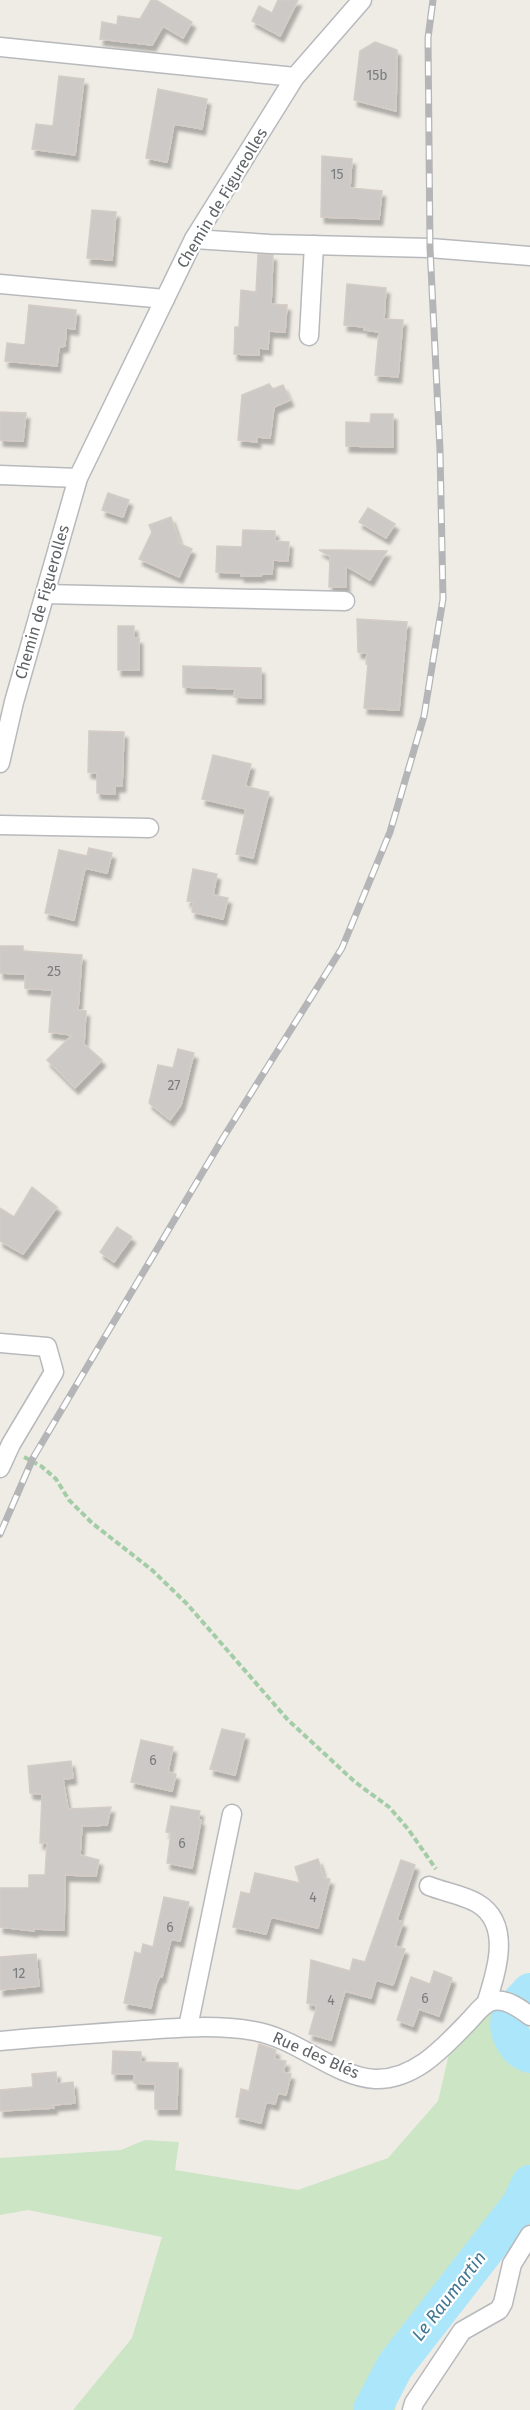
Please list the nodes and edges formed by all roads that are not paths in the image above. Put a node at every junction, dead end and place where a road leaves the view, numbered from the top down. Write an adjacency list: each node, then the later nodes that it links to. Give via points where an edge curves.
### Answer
1 (362, 0): 3 (street, Chemin de Figureolles)
2 (0, 47): 3 (street)
3 (295, 78): 4 (street, Chemin de Figureolles)
4 (194, 239): 5 (street); 8 (street, Chemin de Figureolles)
5 (314, 245): 6 (street); 9 (street)
6 (530, 256)
7 (0, 284): 8 (street)
8 (165, 299): 11 (street, Chemin de Figureolles)
9 (309, 336)
10 (0, 475): 11 (street)
11 (78, 478): 12 (street, Chemin de Figuerolles)
12 (45, 594): 13 (street); 14 (street, Chemin de Figuerolles)
13 (345, 601)
14 (7, 701): 15 (street, Chemin de Figuerolles)
15 (0, 763)
16 (0, 825): 17 (street)
17 (149, 828)
18 (0, 1343): 19 (street, via 47,1347 54,1372)
19 (0, 1468)
20 (232, 1814): 24 (street)
21 (429, 1886): 22 (street, via 476,1902 498,1929 497,1968)
22 (486, 2004): 23 (street, via 506,2002); 24 (street, Rue des Blés, via 435,2056 389,2078 349,2073 270,2034)
23 (527, 2014)
24 (188, 2027): 25 (street, Rue des Blés)
25 (0, 2041)
26 (530, 2235): 27 (street, via 512,2264 499,2310 462,2331)
27 (412, 2410)

